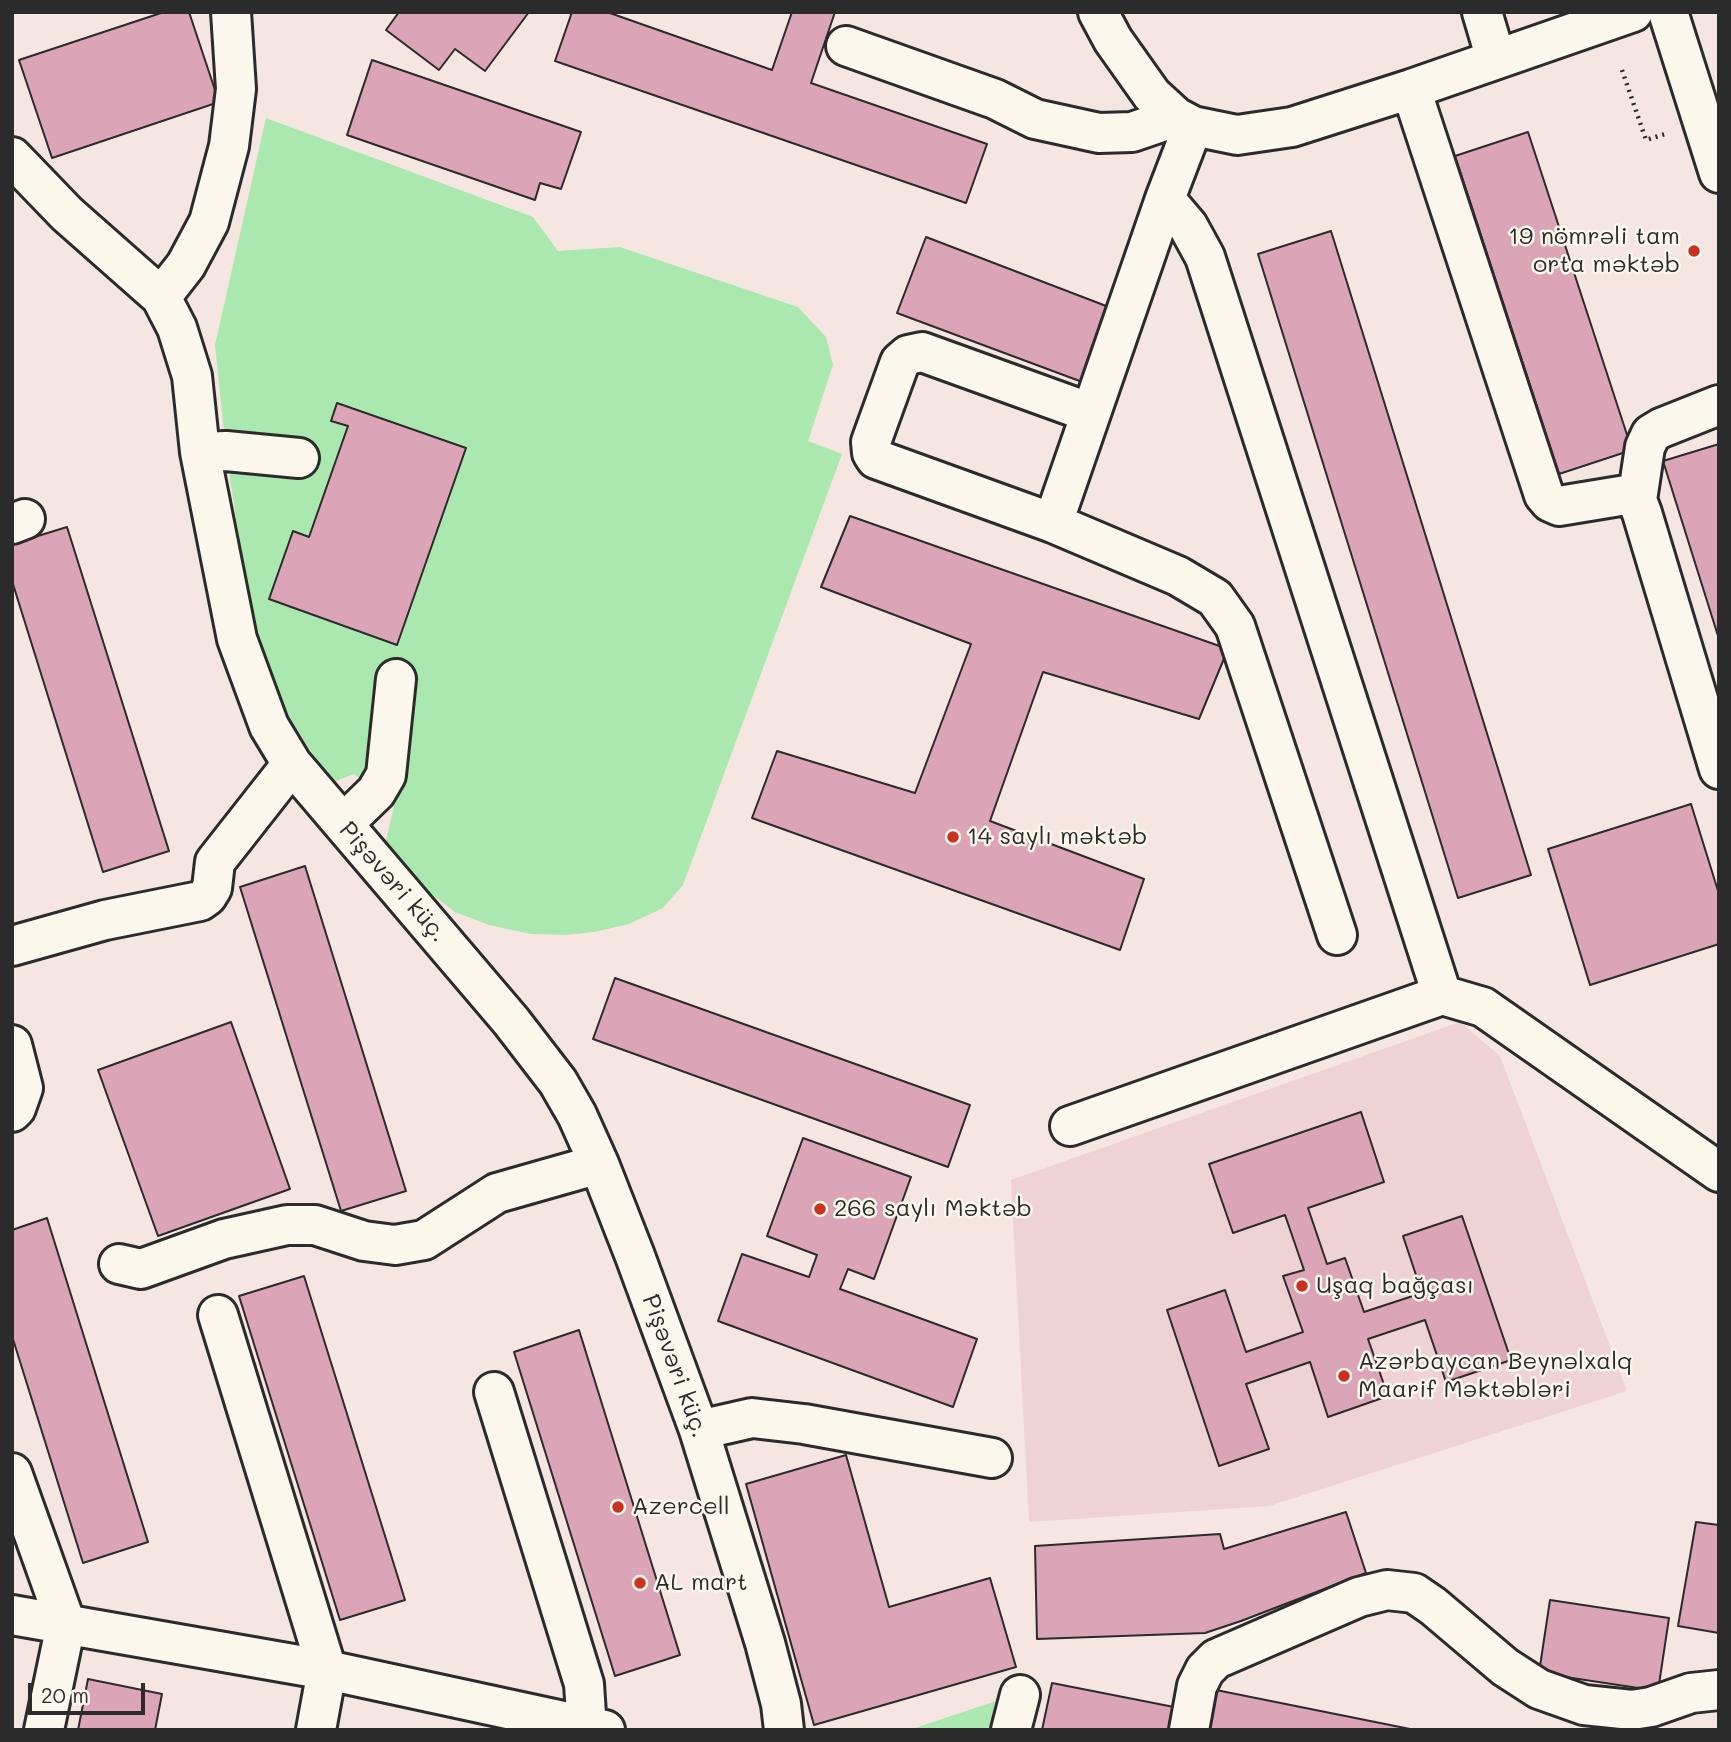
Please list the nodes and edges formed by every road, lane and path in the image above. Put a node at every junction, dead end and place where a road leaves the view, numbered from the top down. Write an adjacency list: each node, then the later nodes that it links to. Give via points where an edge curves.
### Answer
1 (231, 12): 15 (street, via 236,89 229,146 209,222 186,265)
2 (1098, 12): 10 (street, via 1152,94)
3 (1482, 12): 7 (street)
4 (1633, 12): 7 (street)
5 (1668, 12): 13 (street)
6 (846, 46): 10 (street, via 995,99 1035,120 1099,132 1132,132)
7 (1496, 59): 9 (street)
8 (1622, 70): 11 (path)
9 (1411, 89): 10 (street, via 1292,127 1237,135); 20 (street, via 1544,495 1559,506 1626,495)
10 (1185, 122): 14 (street)
11 (1646, 140)
12 (12, 157): 15 (street, via 66,214)
13 (1719, 173)
14 (1166, 199): 17 (street); 28 (street, via 1205,257)
15 (161, 297): 18 (street, Pişəvəri küç., via 177,328 192,376)
16 (1719, 405): 20 (street, via 1651,434)
17 (1091, 413): 21 (street); 21 (street, via 922,352 900,362 871,442 876,459)
18 (200, 452): 19 (street); 23 (street, Pişəvəri küç., via 237,639 269,726)
19 (299, 458)
20 (1637, 500): 24 (street)
21 (1053, 523): 26 (street, via 1178,576 1215,598 1235,626)
22 (396, 679): 25 (street, via 386,775 376,792)
23 (292, 764): 25 (street, Pişəvəri küç.); 27 (street, via 215,862 208,896)
24 (1719, 769)
25 (343, 824): 32 (street, Pişəvəri küç., via 512,1021 558,1082)
26 (1338, 936)
27 (12, 946)
28 (1442, 995): 31 (street); 33 (street, via 1483,1007)
29 (12, 1045): 30 (street, via 23,1088)
30 (12, 1112)
31 (1070, 1126)
32 (599, 1164): 34 (street, via 497,1193 424,1240 395,1245 364,1241 315,1225 287,1225 224,1239 141,1269); 37 (street, Pişəvəri küç.)
33 (1719, 1172)
34 (119, 1264)
35 (218, 1315): 42 (street)
36 (494, 1392): 45 (street, via 584,1684)
37 (699, 1430): 38 (street, via 752,1418); 48 (street, Pişəvəri küç., via 765,1643)
38 (992, 1458)
39 (12, 1473): 41 (street)
40 (12, 1615): 41 (street)
41 (66, 1624): 42 (street); 46 (street)
42 (327, 1670): 45 (street); 47 (street)
43 (1719, 1690): 44 (street, via 1691,1693 1651,1707)
44 (1581, 1717): 49 (street, via 1505,1667 1414,1593 1387,1590 1359,1597 1216,1659 1197,1686)
45 (593, 1728)
46 (44, 1730)
47 (316, 1730)
48 (784, 1730)
49 (1189, 1730)

